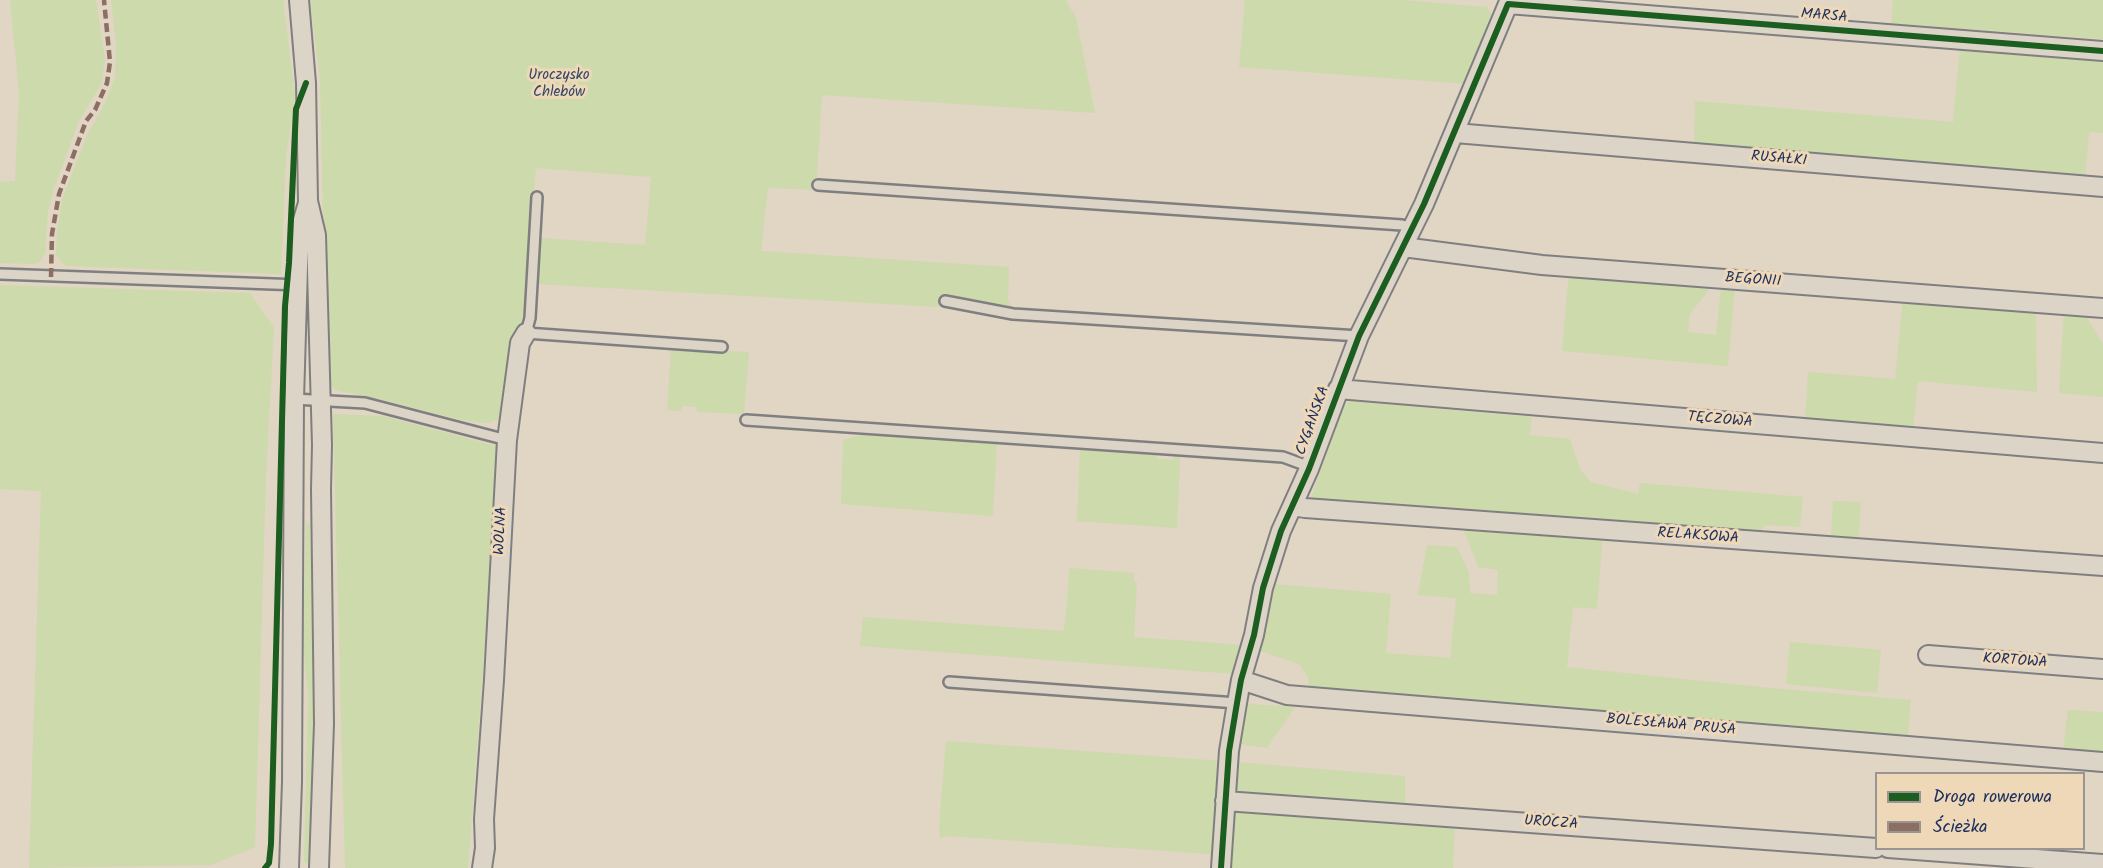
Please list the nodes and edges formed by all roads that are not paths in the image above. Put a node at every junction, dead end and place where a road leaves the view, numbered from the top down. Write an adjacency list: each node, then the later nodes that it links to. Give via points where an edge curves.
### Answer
1 (299, 0): 8 (street, via 306,83)
2 (1508, 4): 3 (street, MARSA); 4 (street, CYGAŃSKA)
3 (2103, 51)
4 (1455, 133): 6 (street, RUSAŁKI); 9 (street, CYGAŃSKA)
5 (818, 185): 9 (lane)
6 (2103, 187)
7 (537, 197): 16 (lane, WOLNA, via 531,318)
8 (308, 201): 12 (street, via 298,233); 13 (street, via 316,235)
9 (1412, 228): 10 (street, CYGAŃSKA)
10 (1403, 248): 15 (street, BEGONII, via 1542,265); 17 (street, CYGAŃSKA)
11 (0, 274): 12 (lane)
12 (297, 284): 13 (lane); 20 (street)
13 (317, 286): 21 (street)
14 (945, 301): 17 (lane, via 1013,314)
15 (2103, 308)
16 (526, 333): 18 (lane); 23 (street, WOLNA, via 520,343)
17 (1359, 336): 19 (street, CYGAŃSKA)
18 (722, 347)
19 (1338, 389): 24 (street, TĘCZOWA); 25 (street, CYGAŃSKA)
20 (294, 399): 21 (lane); 38 (street)
21 (320, 400): 23 (lane, via 365,403); 39 (street, via 324,724)
22 (746, 420): 25 (lane, via 1283,457)
23 (507, 440): 40 (street, WOLNA)
24 (2103, 453)
25 (1309, 469): 26 (street, CYGAŃSKA)
26 (1293, 506): 27 (street, RELAKSOWA); 30 (street, CYGAŃSKA, via 1263,588)
27 (2103, 566)
28 (1928, 655): 29 (street, KORTOWA)
29 (2103, 669)
30 (1241, 680): 32 (street, CYGAŃSKA); 33 (street, BOLESŁAWA PRUSA, via 1287,695)
31 (949, 682): 32 (lane)
32 (1237, 703): 34 (street, CYGAŃSKA)
33 (2103, 762)
34 (1225, 801): 35 (street, UROCZA); 41 (street, CYGAŃSKA)
35 (1875, 848)
36 (1902, 850): 37 (street)
37 (2103, 864)
38 (289, 868)
39 (320, 868)
40 (482, 868)
41 (1221, 868)

